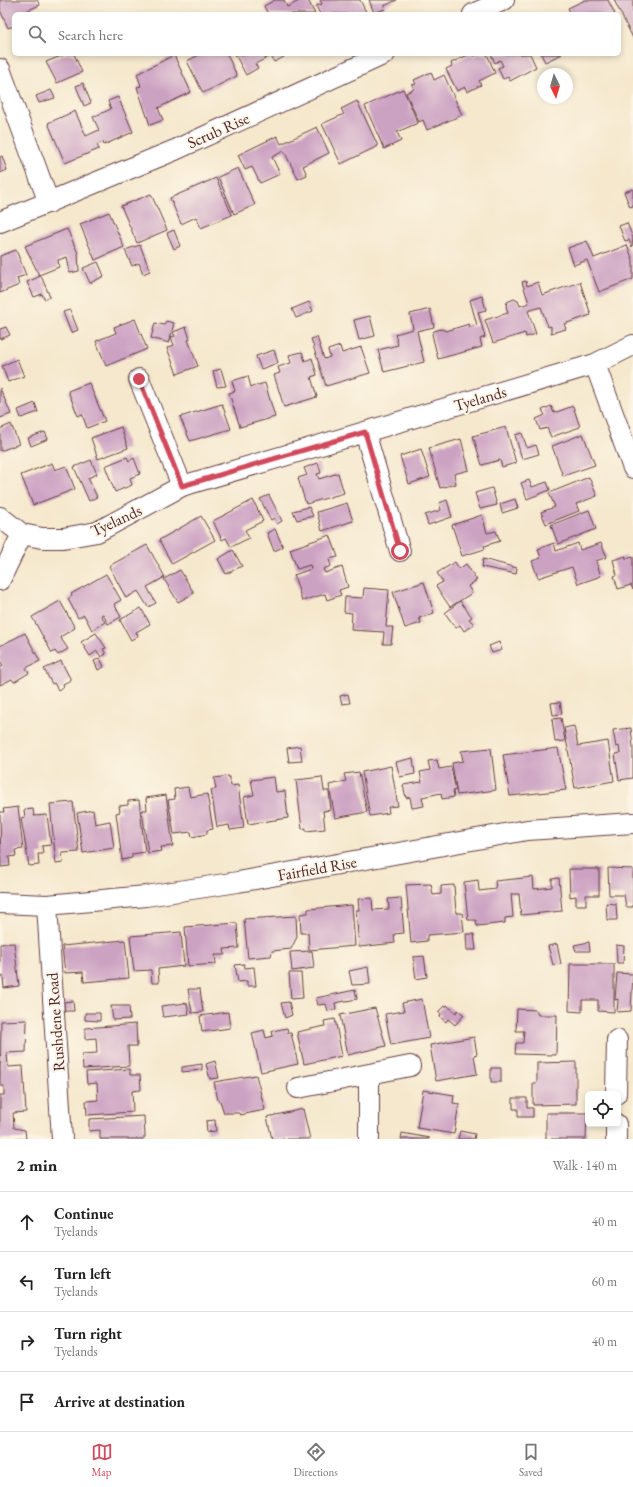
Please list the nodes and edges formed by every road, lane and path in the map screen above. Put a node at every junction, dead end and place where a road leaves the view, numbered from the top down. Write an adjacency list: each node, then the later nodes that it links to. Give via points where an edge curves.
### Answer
1 (504, 0): 2 (street)
2 (477, 12)
3 (381, 56): 5 (street, Scrub Rise, via 175,150)
4 (0, 69): 5 (street)
5 (49, 203): 6 (street, Scrub Rise)
6 (0, 222)
7 (633, 345): 8 (street, Tyelands)
8 (595, 364): 10 (street, Tyelands); 11 (street)
9 (139, 379): 12 (street)
10 (365, 432): 12 (street, Tyelands); 15 (street)
11 (633, 468)
12 (182, 486): 14 (street, Tyelands, via 97,532 63,538 42,538)
13 (0, 517): 14 (street, Tyelands)
14 (22, 534): 16 (street)
15 (400, 551)
16 (0, 580)
17 (633, 823): 19 (street, Fairfield Rise, via 527,830 238,882 146,896)
18 (0, 903): 19 (street, Fairfield Rise)
19 (47, 905): 26 (street, Rushdene Road)
20 (617, 1040): 24 (street)
21 (410, 1066): 22 (street)
22 (369, 1074): 23 (street); 27 (street)
23 (298, 1088)
24 (616, 1091)
25 (616, 1127): 28 (street)
26 (62, 1139)
27 (369, 1139)
28 (616, 1139)

